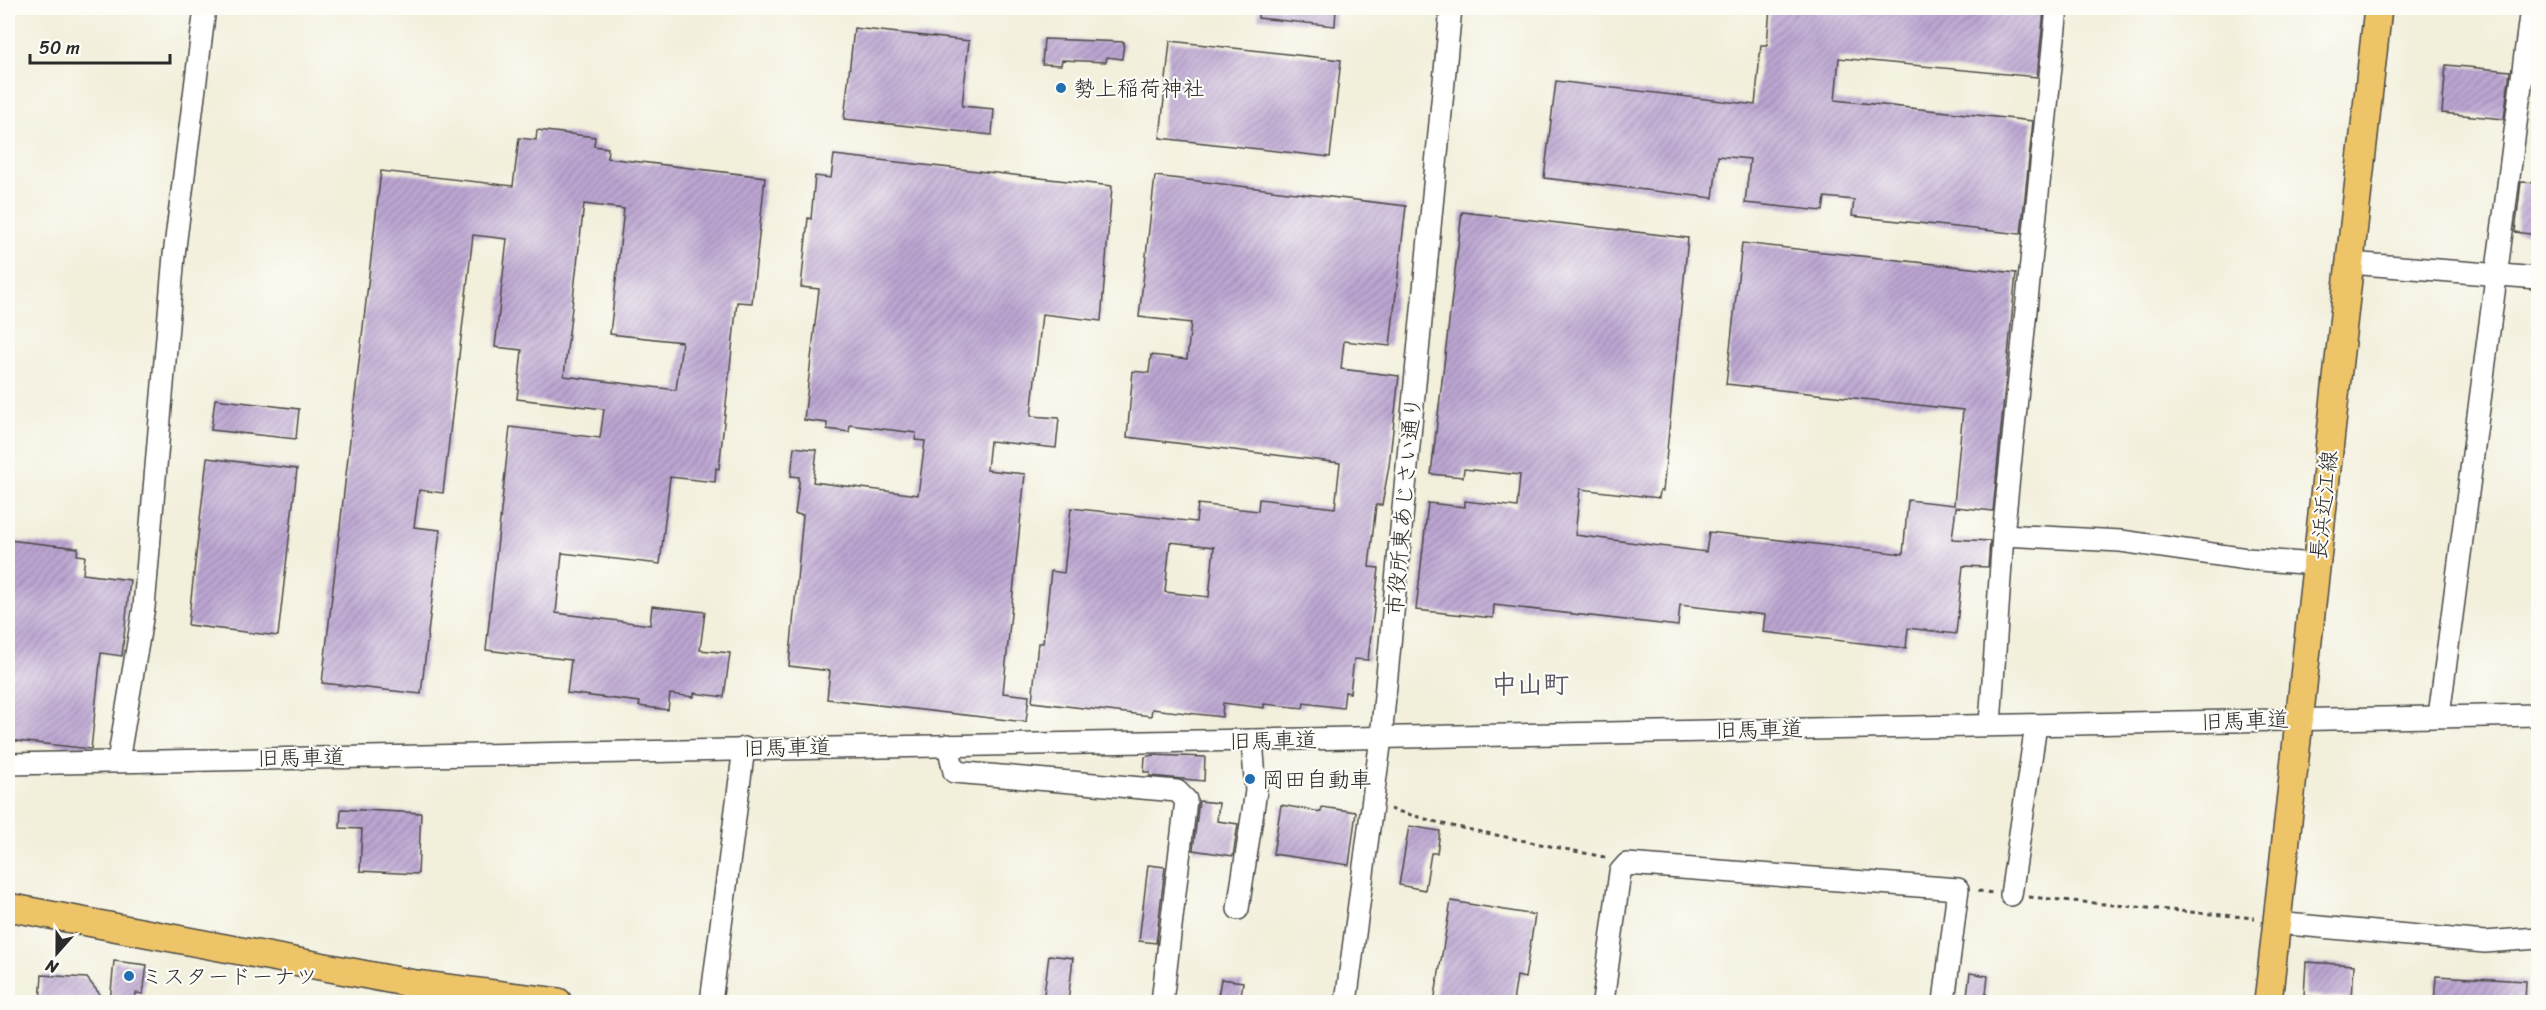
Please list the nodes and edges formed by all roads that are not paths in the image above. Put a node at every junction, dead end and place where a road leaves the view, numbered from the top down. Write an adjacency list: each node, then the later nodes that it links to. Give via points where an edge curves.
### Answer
1 (205, 8): 20 (street, via 174,255 144,607)
2 (1451, 8): 16 (street, 市役所東あじさい通り)
3 (2057, 8): 9 (street)
4 (2378, 8): 6 (main road, 長浜近江線)
5 (2531, 8): 7 (street)
6 (2349, 263): 7 (street); 10 (main road, 長浜近江線)
7 (2495, 273): 8 (street); 12 (street)
8 (2538, 278)
9 (2003, 535): 10 (street, via 2121,541 2247,559); 14 (street)
10 (2316, 564): 13 (main road, 長浜近江線)
11 (2538, 715): 12 (street, 旧馬車道)
12 (2439, 716): 13 (street, 旧馬車道)
13 (2300, 718): 15 (street, 旧馬車道); 25 (main road, 長浜近江線)
14 (1990, 724): 15 (street, 旧馬車道); 16 (street, 旧馬車道)
15 (2036, 724): 22 (street)
16 (1381, 738): 17 (street, 旧馬車道); 31 (street, 市役所東あじさい通り)
17 (1252, 740): 18 (street, 旧馬車道); 24 (street, via 1256,791)
18 (948, 745): 19 (street, 旧馬車道); 30 (street, via 954,772 1177,790 1186,800)
19 (744, 748): 20 (street, 旧馬車道); 29 (street)
20 (118, 761): 21 (street, 旧馬車道)
21 (8, 764)
22 (2011, 895)
23 (8, 907): 27 (main road)
24 (1238, 909)
25 (2277, 923): 26 (street, via 2485,942); 34 (main road, 長浜近江線)
26 (2538, 938)
27 (414, 993): 28 (main road)
28 (558, 1002)
29 (711, 1002)
30 (1162, 1002)
31 (1346, 1002)
32 (1603, 1002): 33 (street, via 1620,872 1627,864 1959,890)
33 (1944, 1002)
34 (2268, 1002)

